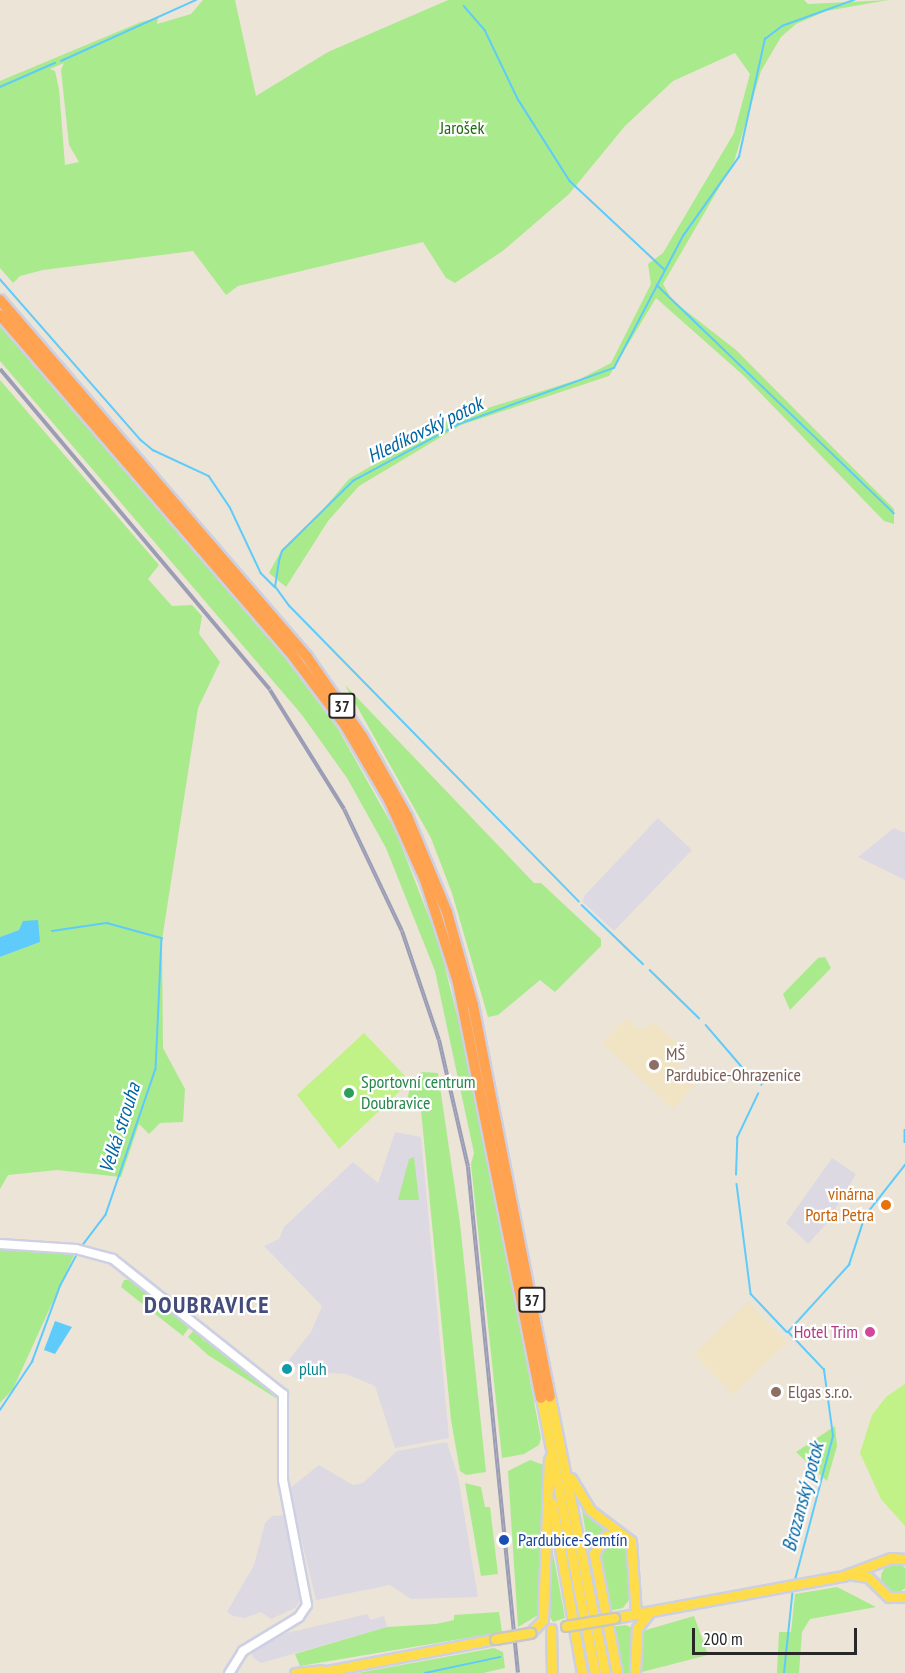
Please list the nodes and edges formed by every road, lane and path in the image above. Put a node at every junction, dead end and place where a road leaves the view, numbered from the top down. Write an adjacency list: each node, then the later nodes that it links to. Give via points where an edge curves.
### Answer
1 (0, 300): 4 (highway, 37, via 307,657 363,736 407,816 447,912 473,1005)
2 (0, 315): 4 (highway, 37, via 290,652 345,725 393,810 425,880 458,983)
3 (0, 1244): 19 (street, via 81,1250 124,1266 274,1383 285,1397 283,1480 307,1605 299,1617 243,1651)
4 (546, 1397): 5 (main road, 37)
5 (554, 1438): 6 (main road); 7 (main road, via 581,1498 596,1515 626,1534); 24 (main road, 37); 25 (main road, 37)
6 (549, 1482): 17 (main road, via 543,1620); 23 (main road)
7 (633, 1547): 13 (main road); 26 (main road, via 615,1534 602,1538 594,1549)
8 (905, 1559): 9 (main road)
9 (886, 1561): 10 (main road); 11 (main road, via 877,1574)
10 (843, 1576): 11 (main road, via 868,1577); 14 (main road)
11 (881, 1591): 12 (main road, via 892,1598)
12 (905, 1597)
13 (636, 1598): 14 (main road); 15 (main road)
14 (654, 1610): 15 (main road); 27 (main road, via 638,1625)
15 (636, 1614): 16 (main road, bridge)
16 (551, 1629): 17 (main road); 22 (main road)
17 (530, 1633): 18 (main road, bridge)
18 (339, 1668): 20 (main road); 21 (main road)
19 (229, 1673)
20 (295, 1673)
21 (316, 1673)
22 (552, 1673)
23 (582, 1673)
24 (595, 1673)
25 (605, 1673)
26 (617, 1673)
27 (635, 1673)

